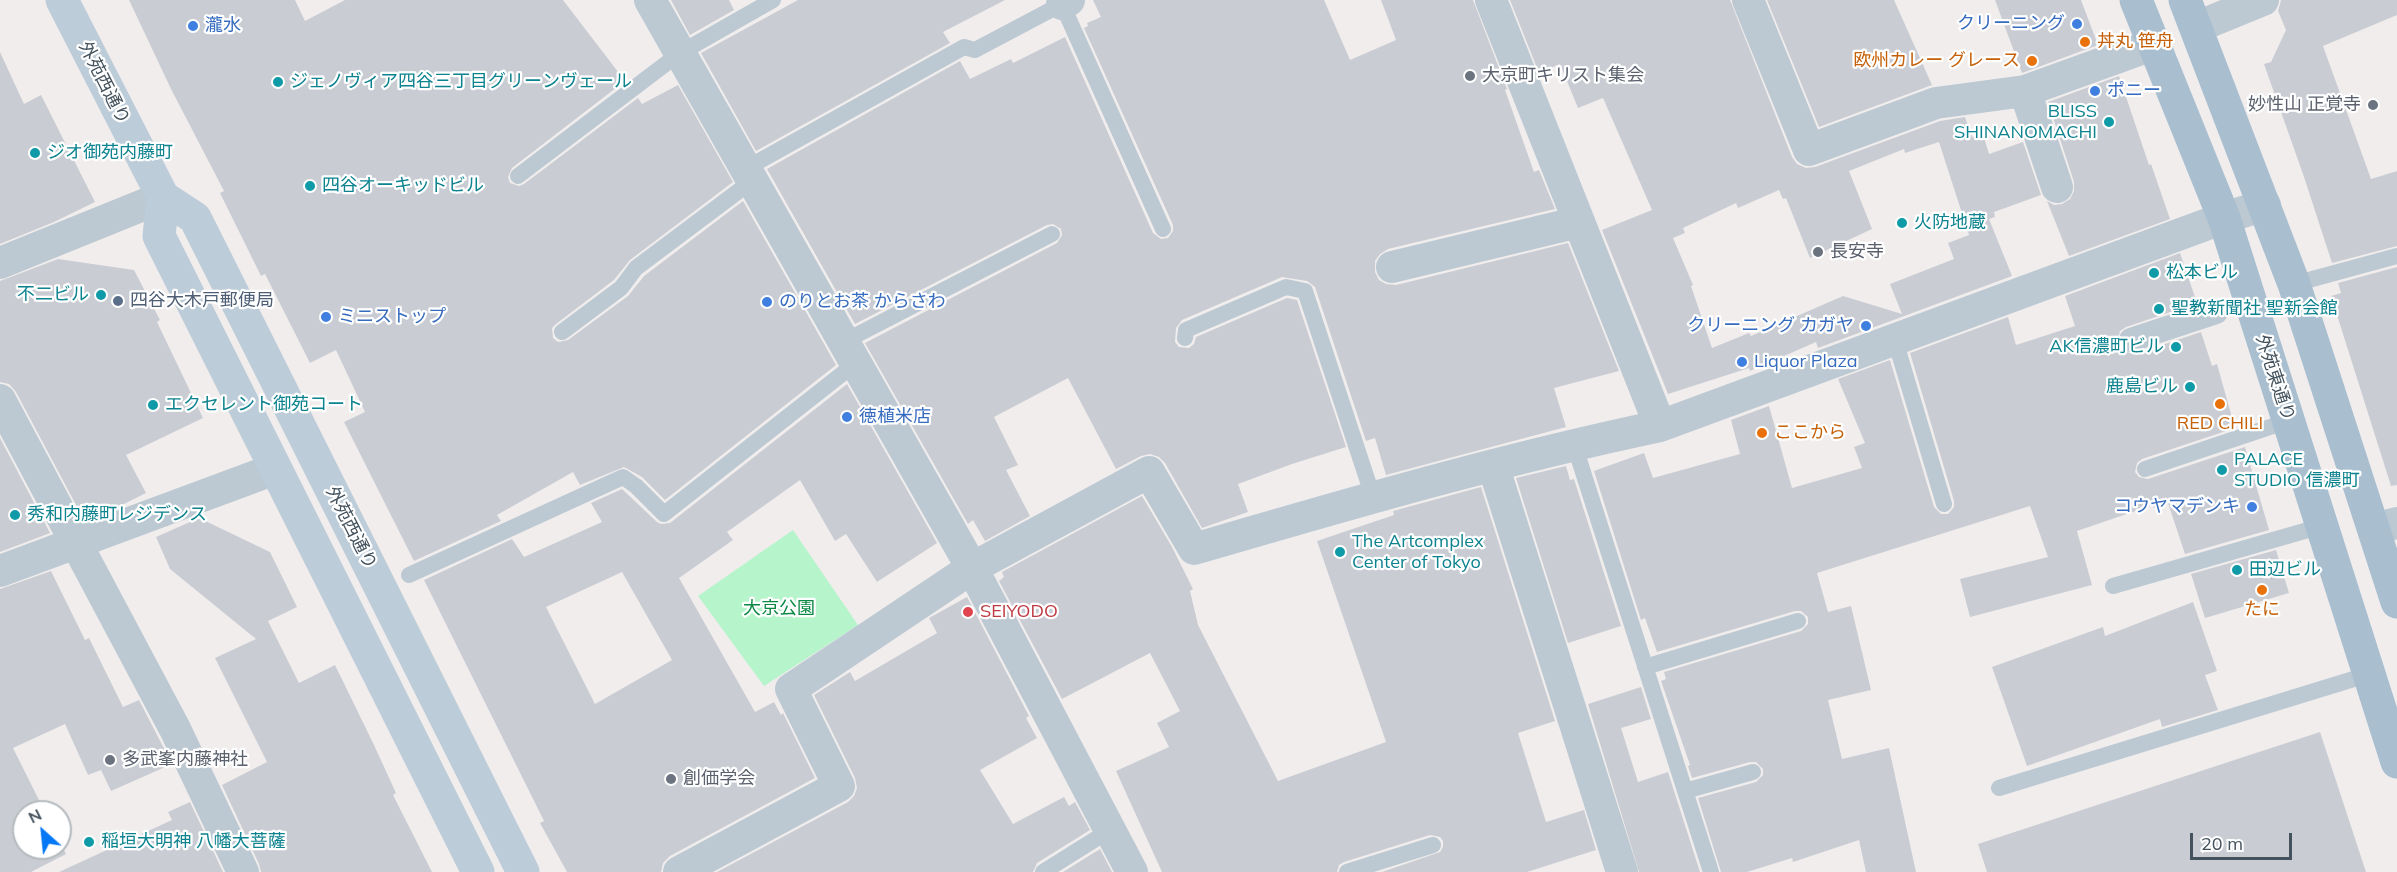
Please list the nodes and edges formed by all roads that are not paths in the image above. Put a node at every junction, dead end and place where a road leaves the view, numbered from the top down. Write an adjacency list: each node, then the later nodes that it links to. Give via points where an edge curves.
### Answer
1 (62, 0): 16 (main road, 外苑西通り)
2 (650, 0): 11 (street)
3 (773, 0): 11 (lane)
4 (1491, 0): 19 (street)
5 (1748, 0): 12 (street, via 1809,150 1936,103)
6 (2136, 0): 10 (main road, 外苑東通り)
7 (2263, 0): 9 (street)
8 (1065, 2): 13 (lane, via 975,50 964,47); 20 (lane)
9 (2191, 14): 17 (main road)
10 (2155, 44): 12 (street); 18 (main road, 外苑東通り)
11 (680, 52): 13 (street); 14 (lane)
12 (2025, 91): 15 (street)
13 (748, 175): 27 (lane, via 636,268 621,288); 31 (street)
14 (518, 176)
15 (2057, 187)
16 (163, 197): 23 (street); 37 (main road, via 159,236); 60 (main road, 外苑西通り, via 195,218)
17 (2265, 205): 18 (street); 25 (main road)
18 (2224, 218): 29 (street); 33 (main road, 外苑東通り)
19 (1579, 222): 24 (street); 34 (street)
20 (1164, 229)
21 (1052, 234): 31 (lane)
22 (2397, 255): 25 (lane)
23 (0, 263)
24 (1392, 267)
25 (2294, 284): 42 (main road)
26 (2216, 312): 30 (street)
27 (562, 332)
28 (1185, 338): 39 (lane, via 1186,330 1286,287 1305,291)
29 (1895, 340): 34 (street); 40 (lane)
30 (2131, 340)
31 (851, 352): 44 (street); 46 (lane, via 664,514 623,477)
32 (0, 400): 43 (street)
33 (2288, 421): 38 (lane); 41 (main road, 外苑東通り)
34 (1660, 426): 35 (street)
35 (1574, 444): 36 (street); 50 (lane)
36 (1493, 465): 39 (street); 65 (street)
37 (274, 469): 43 (street); 59 (main road)
38 (2145, 469)
39 (1373, 497): 44 (street, via 1194,549 1149,472)
40 (1944, 504)
41 (2322, 526): 47 (lane); 51 (main road, 外苑東通り)
42 (2386, 526): 48 (main road)
43 (78, 543): 45 (street); 58 (street, via 175,729)
44 (972, 568): 56 (street); 61 (street, via 791,689 839,786)
45 (0, 571)
46 (409, 575)
47 (2113, 586)
48 (2397, 602)
49 (1798, 621): 50 (lane)
50 (1645, 667): 55 (lane)
51 (2370, 674): 52 (main road, 外苑東通り); 54 (lane)
52 (2397, 762)
53 (1753, 772): 55 (lane)
54 (1999, 788)
55 (1685, 791): 66 (lane)
56 (1110, 830): 62 (lane); 63 (street)
57 (1433, 845): 64 (lane)
58 (243, 872)
59 (478, 872)
60 (523, 872)
61 (679, 872)
62 (1042, 872)
63 (1132, 872)
64 (1347, 872)
65 (1622, 872)
66 (1711, 872)

